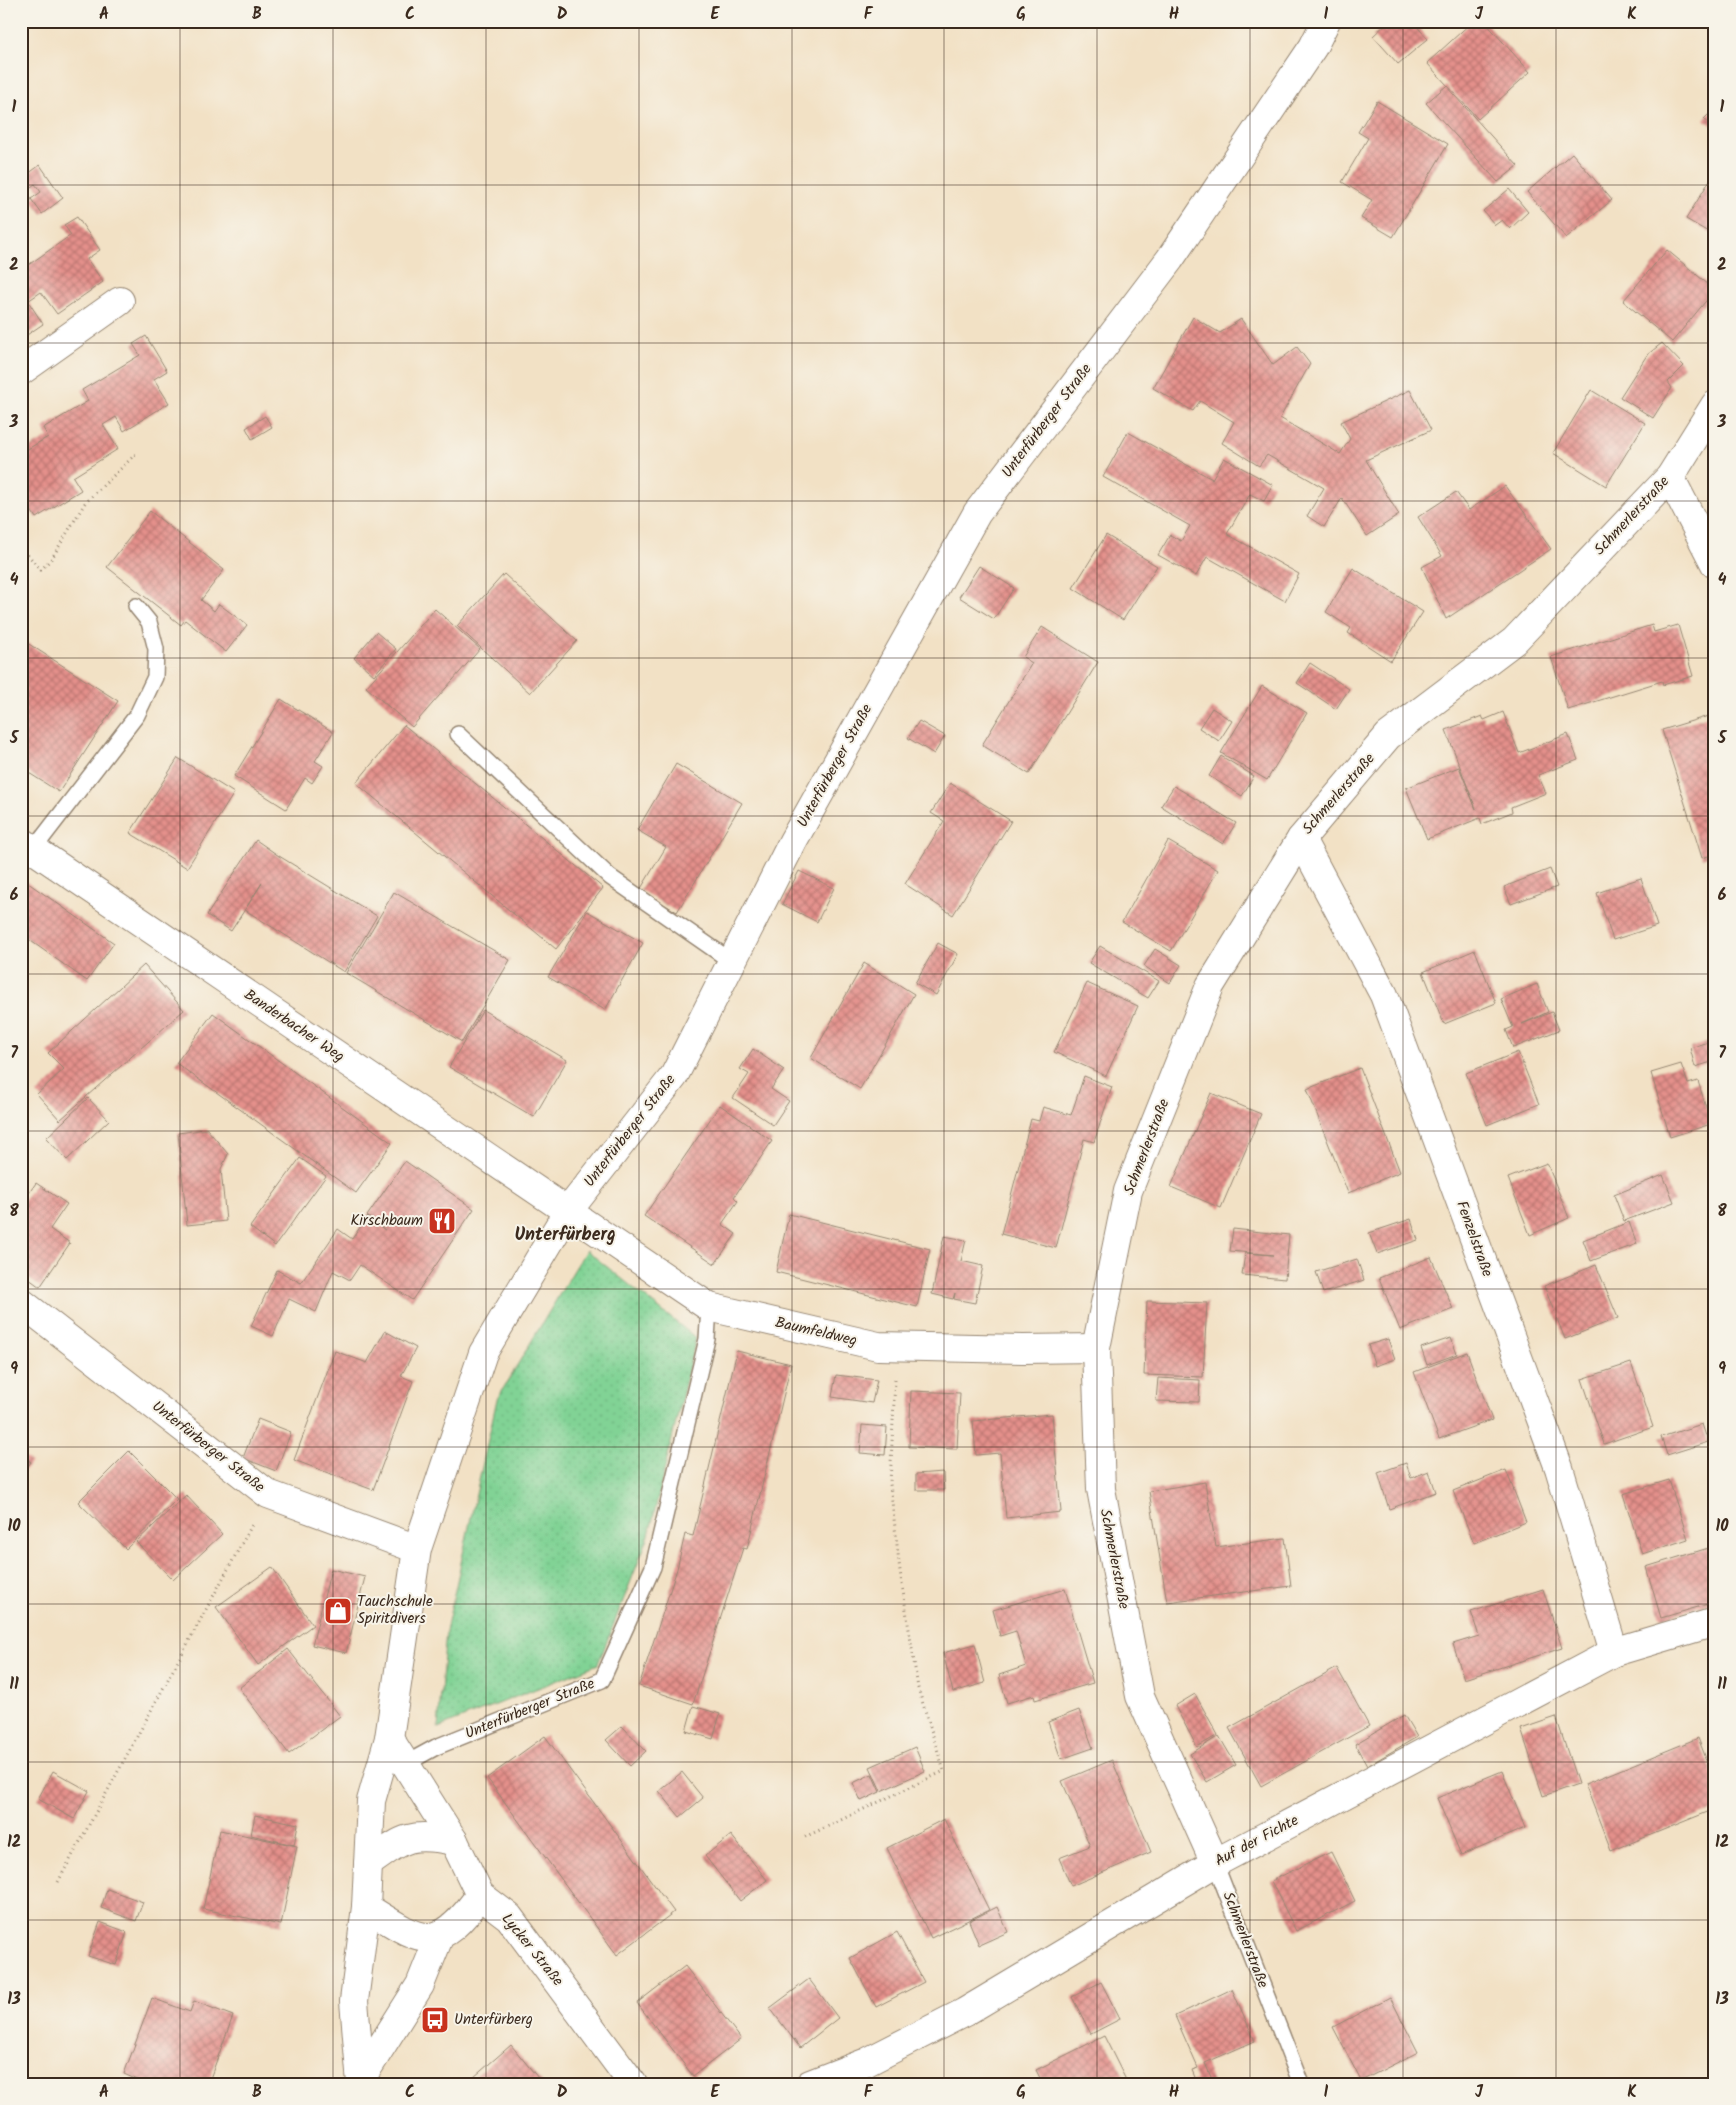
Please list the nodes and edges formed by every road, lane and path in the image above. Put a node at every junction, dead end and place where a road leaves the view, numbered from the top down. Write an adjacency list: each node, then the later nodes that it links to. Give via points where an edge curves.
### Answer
1 (1326, 21): 13 (street, Unterfürberger Straße, via 1313,47 1170,259 977,512 793,840)
2 (120, 301): 3 (street)
3 (21, 371)
4 (1715, 405): 6 (street, Schmerlerstraße)
5 (138, 452): 7 (path, via 85,503 52,558 41,570)
6 (1670, 477): 8 (street); 11 (street, Schmerlerstraße, via 1514,641 1388,736)
7 (21, 547)
8 (1715, 564)
9 (136, 606): 12 (lane, via 149,622 156,648 155,677 138,715)
10 (458, 734): 13 (lane, via 610,877)
11 (1301, 839): 18 (street, Schmerlerstraße, via 1206,995 1128,1192); 22 (street, Fenzelstraße, via 1384,994 1559,1468)
12 (27, 845): 14 (street, Banderbacher Weg)
13 (731, 961): 14 (street, Unterfürberger Straße, via 674,1076)
14 (568, 1211): 16 (street, Baumfeldweg); 20 (street, Unterfürberger Straße, via 483,1353)
15 (21, 1302): 19 (street, Unterfürberger Straße)
16 (708, 1307): 17 (street, Baumfeldweg, via 878,1346); 24 (lane, Unterfürberger Straße, via 707,1339 653,1567 602,1680 436,1747)
17 (896, 1346): 18 (street, Baumfeldweg); 25 (path, via 890,1484 918,1688 944,1771)
18 (1096, 1348): 27 (street, Schmerlerstraße, via 1101,1489 1140,1696)
19 (268, 1494): 20 (street, Unterfürberger Straße); 29 (path)
20 (417, 1549): 23 (street, Unterfürberger Straße)
21 (1715, 1622): 22 (street, Auf der Fichte)
22 (1614, 1652): 27 (street, Auf der Fichte)
23 (389, 1738): 24 (street, Lycker Straße); 28 (street, Unterfürberger Straße, via 371,1801)
24 (405, 1764): 26 (street, Lycker Straße)
25 (805, 1837)
26 (454, 1841): 28 (street, via 427,1836 400,1840); 30 (street, Lycker Straße)
27 (1215, 1863): 35 (street, Auf der Fichte, via 965,2012 867,2062); 36 (lane, Schmerlerstraße)
28 (368, 1864): 31 (street, Unterfürberger Straße)
29 (58, 1882)
30 (480, 1895): 32 (street, via 465,1917); 34 (street, Lycker Straße, via 509,1917)
31 (366, 1907): 32 (street, via 407,1934 422,1938); 33 (street, Unterfürberger Straße, via 354,2001)
32 (440, 1935): 33 (street, Unterfürberger Straße, via 420,1985)
33 (362, 2080)
34 (633, 2084)
35 (810, 2084)
36 (1302, 2084)

